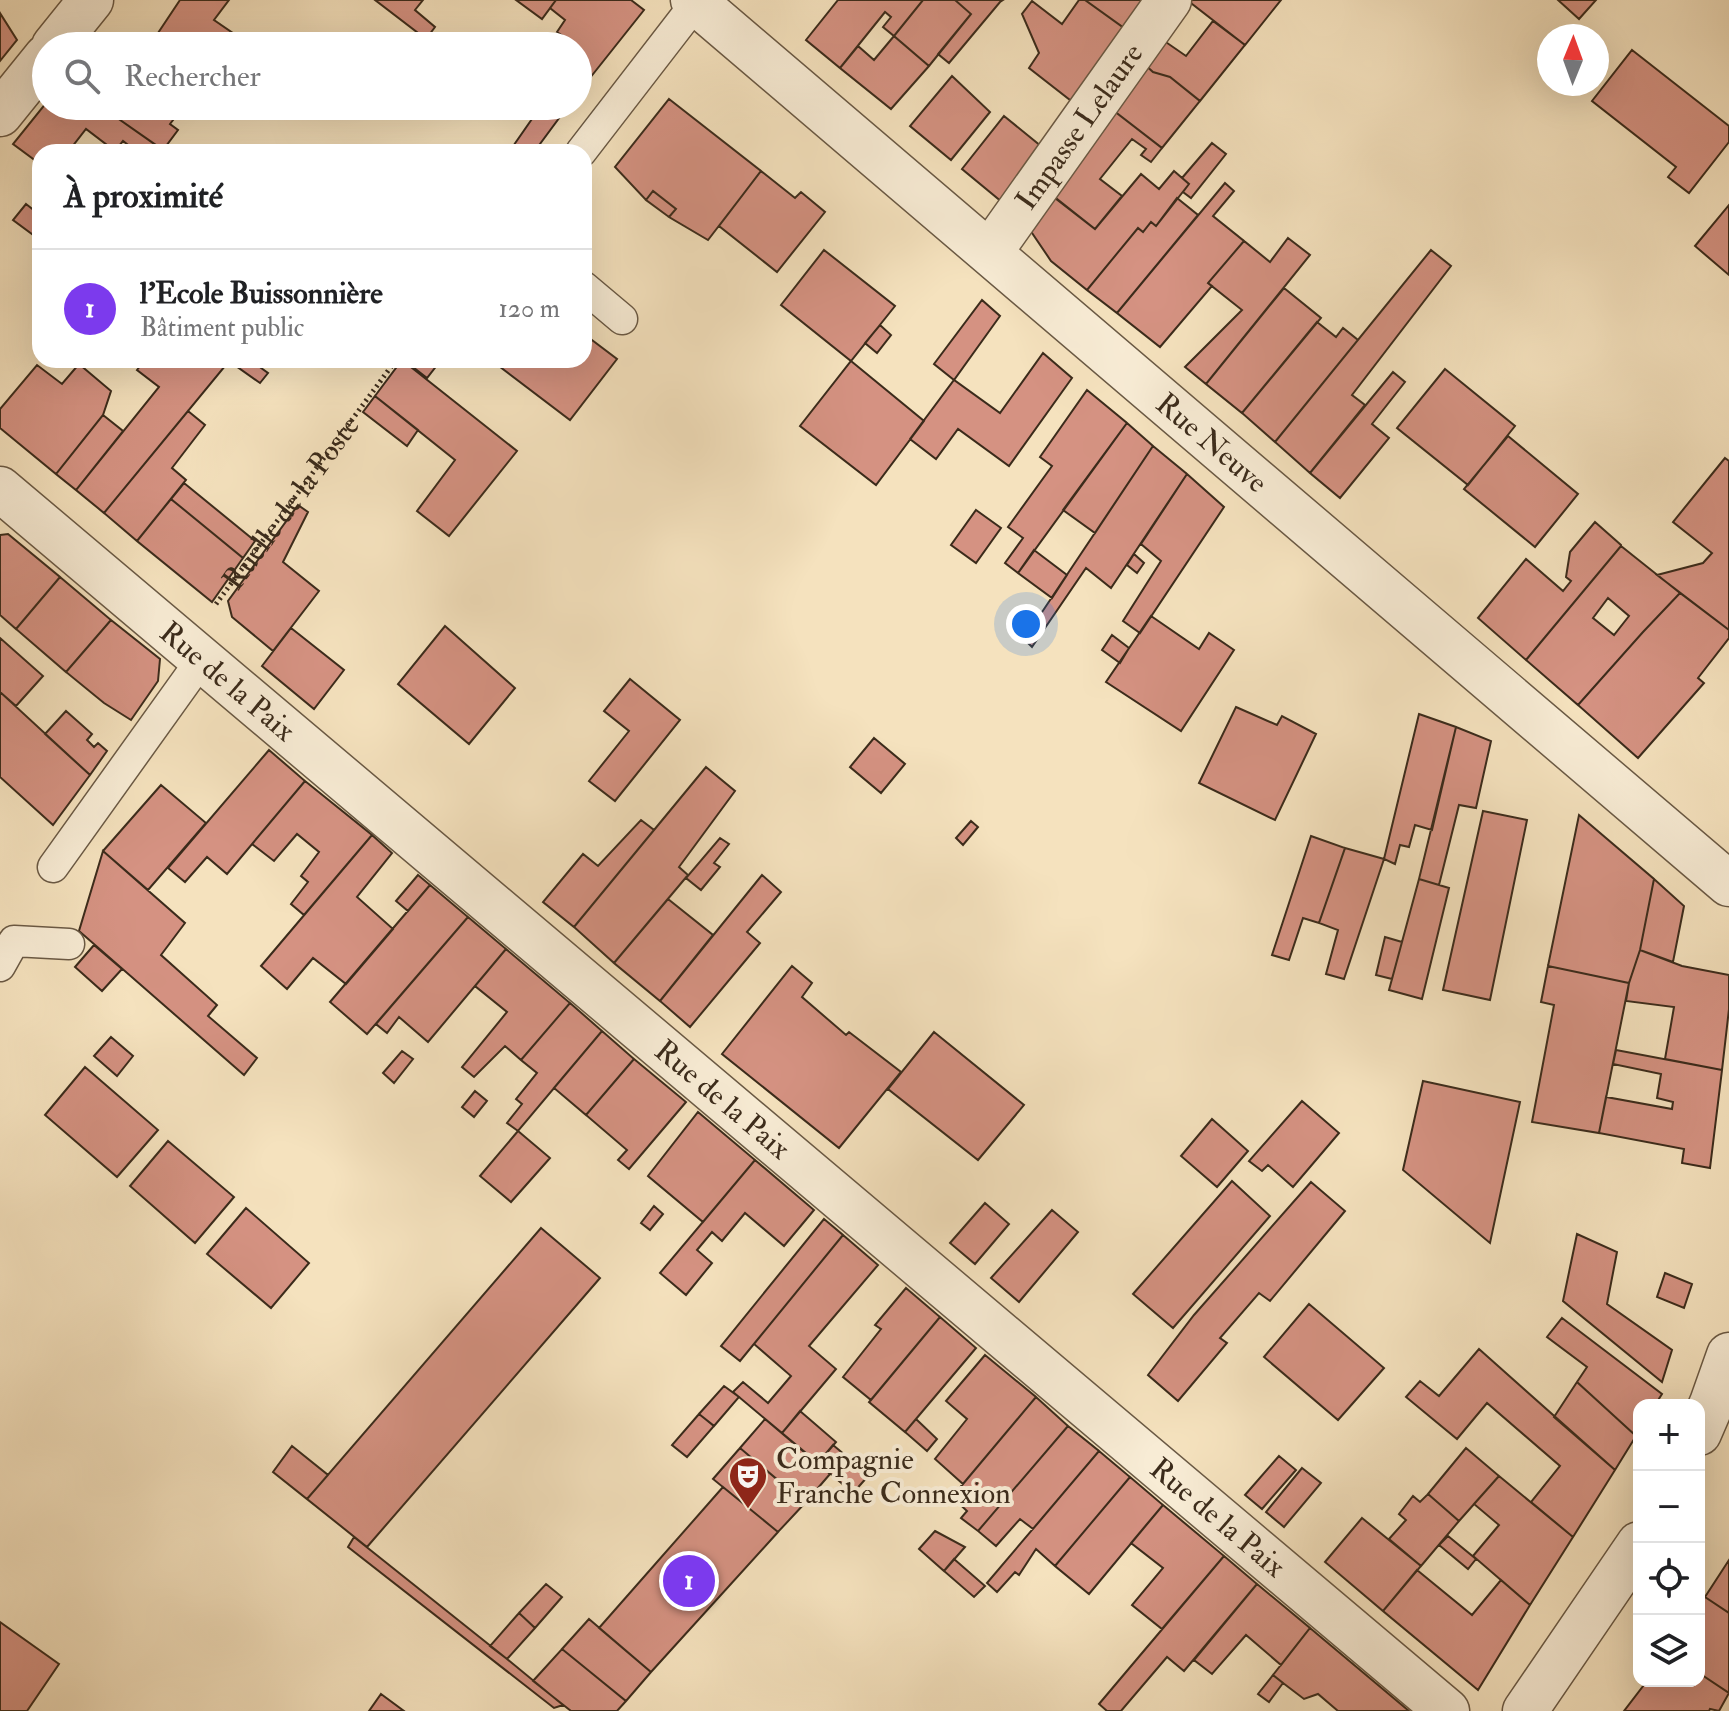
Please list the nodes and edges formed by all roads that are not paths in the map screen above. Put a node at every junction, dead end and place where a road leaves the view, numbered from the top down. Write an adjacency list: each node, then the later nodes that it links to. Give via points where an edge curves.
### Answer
1 (91, 0): 4 (street)
2 (1169, 0): 8 (street, Impasse Lelaure)
3 (695, 1): 7 (lane); 8 (street, Rue Neuve)
4 (65, 32)
5 (32, 74): 6 (street)
6 (0, 114)
7 (587, 144)
8 (990, 252): 14 (street, Rue Neuve)
9 (592, 294): 10 (lane)
10 (622, 319)
11 (0, 489): 12 (street, Rue de la Paix)
12 (194, 652): 13 (lane); 20 (street, Rue de la Paix)
13 (53, 867)
14 (1729, 884)
15 (69, 944): 16 (lane, via 14,941)
16 (0, 966)
17 (1729, 1355): 18 (street)
18 (1705, 1419)
19 (1633, 1553): 21 (street)
20 (1447, 1711)
21 (1525, 1711)

